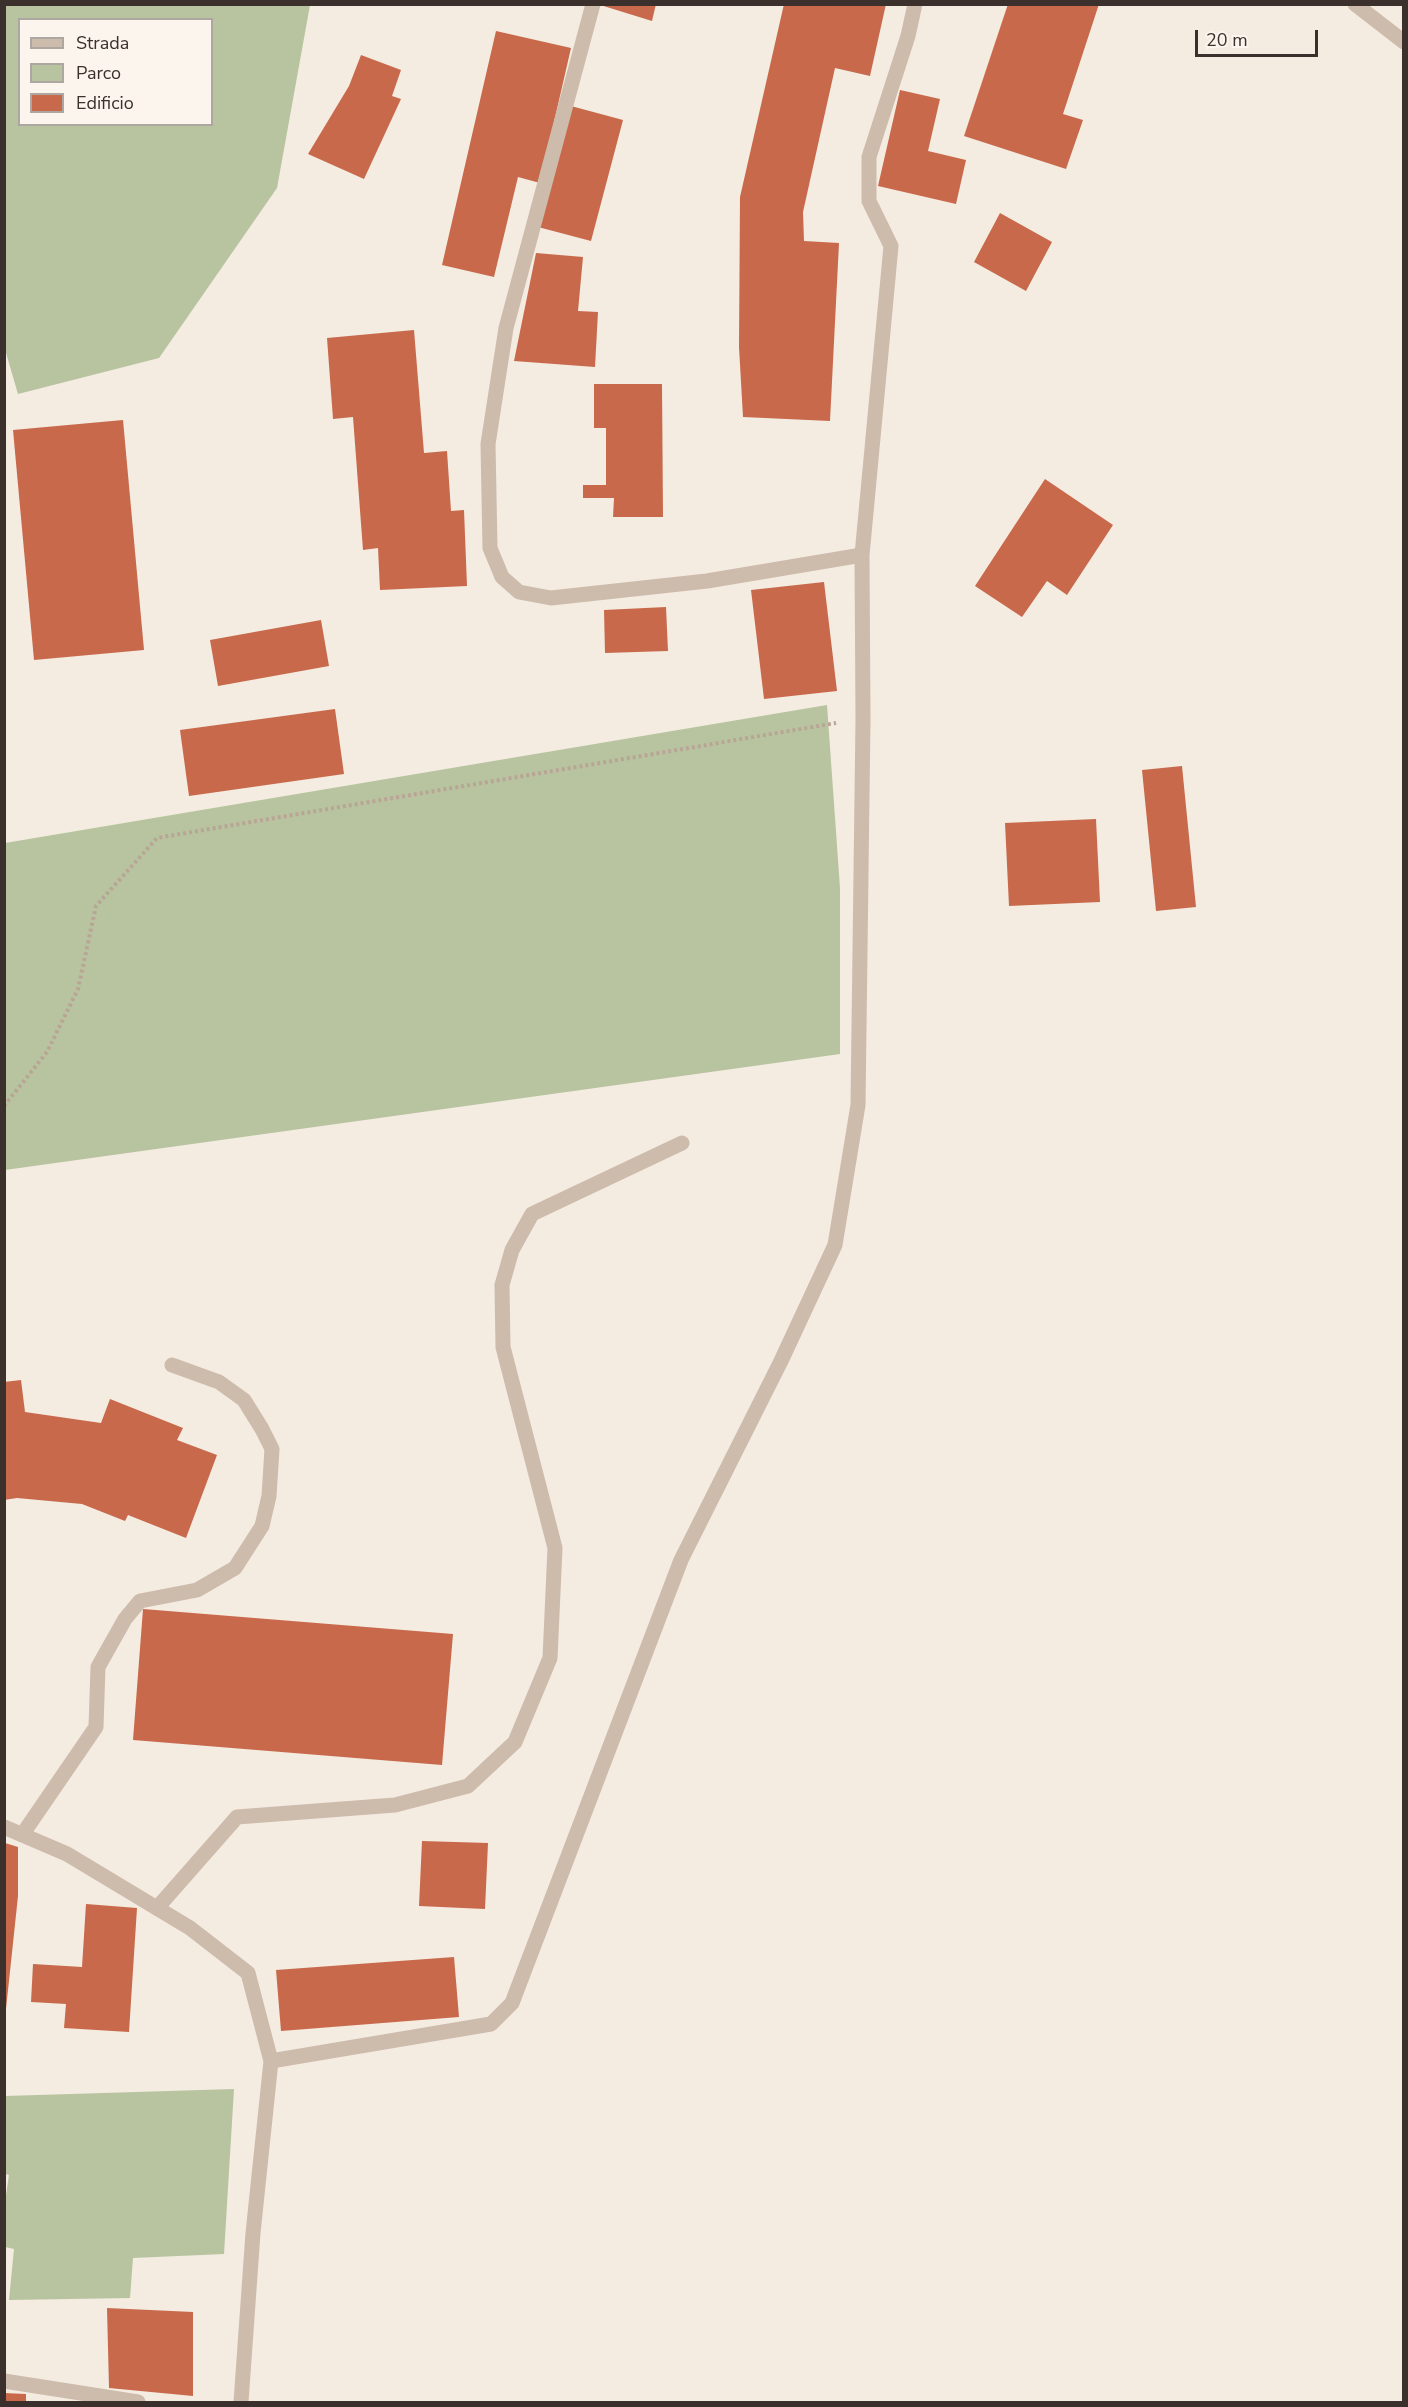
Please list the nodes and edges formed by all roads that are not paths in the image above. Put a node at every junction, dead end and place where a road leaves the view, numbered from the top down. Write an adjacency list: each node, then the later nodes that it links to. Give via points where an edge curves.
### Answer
1 (593, 4): 5 (street, via 506,328 488,444 490,548 502,577 519,592 551,598 707,581)
2 (915, 4): 5 (street, via 869,157 869,201 891,246)
3 (1355, 4): 4 (street)
4 (1404, 42)
5 (862, 555): 11 (street, via 858,1105 835,1245 681,1560 512,2003 491,2024)
6 (682, 1143): 10 (street, via 532,1214 512,1250 502,1285 503,1347 555,1548 550,1658 515,1742 468,1786 395,1805 237,1817)
7 (172, 1365): 9 (street, via 219,1382 244,1400 262,1429 272,1449 269,1496 262,1526 235,1568 197,1590 140,1601 125,1619 98,1667 96,1726)
8 (4, 1827): 9 (street)
9 (22, 1835): 10 (street, via 67,1854)
10 (157, 1908): 11 (street, via 248,1973)
11 (271, 2061): 14 (street)
12 (4, 2381): 13 (street)
13 (138, 2403)
14 (241, 2403)

